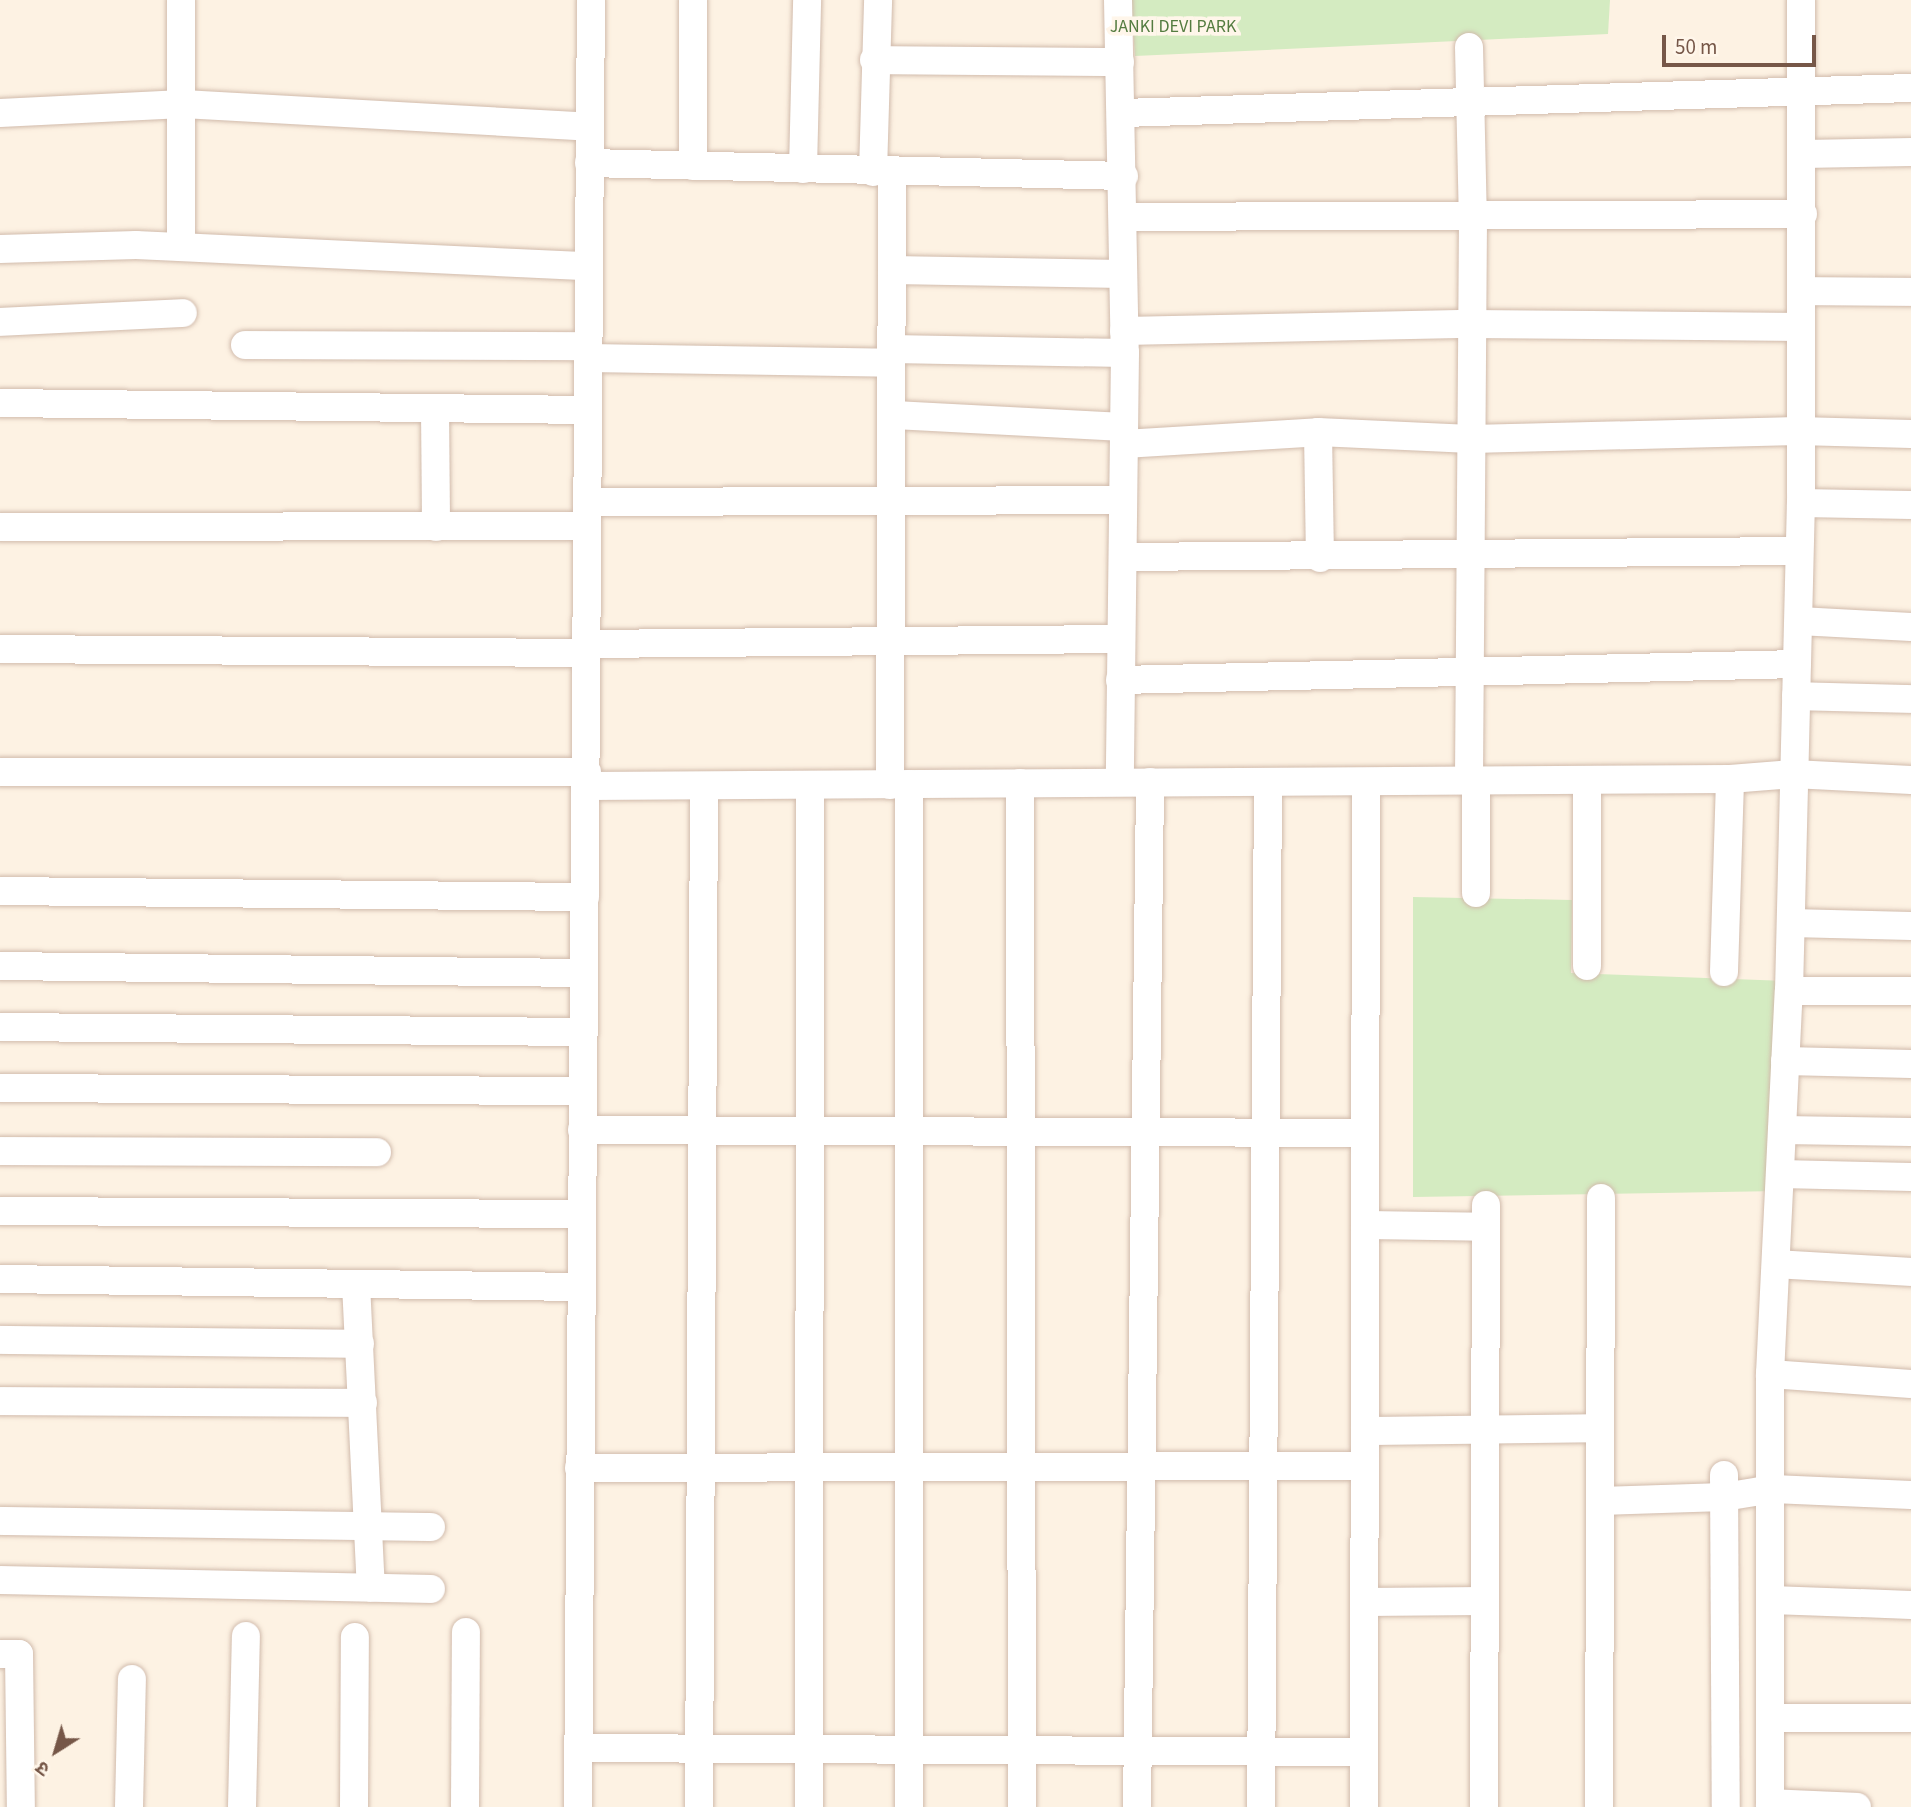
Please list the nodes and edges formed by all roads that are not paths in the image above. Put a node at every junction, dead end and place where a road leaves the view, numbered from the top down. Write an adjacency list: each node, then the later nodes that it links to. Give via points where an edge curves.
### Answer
1 (181, 0): 14 (street)
2 (591, 0): 17 (street)
3 (693, 0): 21 (street)
4 (807, 0): 22 (street)
5 (878, 0): 9 (street)
6 (1118, 0): 10 (street)
7 (1801, 0): 12 (street)
8 (1469, 47): 13 (street)
9 (874, 60): 10 (street); 23 (street)
10 (1120, 62): 16 (street)
11 (1911, 88): 12 (street)
12 (1803, 90): 13 (street); 19 (street)
13 (1473, 102): 16 (street); 27 (street)
14 (183, 104): 15 (street); 17 (street); 28 (street)
15 (0, 113)
16 (1123, 113): 24 (street)
17 (589, 127): 20 (street)
18 (1911, 152): 19 (street)
19 (1804, 154): 25 (street)
20 (589, 163): 21 (street); 30 (street)
21 (693, 166): 22 (street)
22 (803, 169): 23 (street)
23 (882, 172): 24 (street); 31 (street)
24 (1124, 176): 26 (street)
25 (1803, 214): 27 (street); 33 (street)
26 (1124, 217): 27 (street); 32 (street)
27 (1473, 219): 37 (street)
28 (181, 247): 29 (street); 30 (street)
29 (0, 249)
30 (588, 266): 41 (street)
31 (892, 271): 32 (street); 42 (street)
32 (1123, 274): 39 (street)
33 (1802, 291): 34 (street); 38 (street)
34 (1911, 292)
35 (183, 313): 36 (street)
36 (0, 322)
37 (1471, 324): 38 (street); 39 (street); 51 (street)
38 (1801, 327): 47 (street)
39 (1124, 342): 42 (street); 50 (street)
40 (245, 345): 41 (street)
41 (588, 352): 42 (street); 45 (street)
42 (891, 356): 46 (street)
43 (0, 403): 44 (street)
44 (435, 408): 45 (street); 58 (street)
45 (588, 410): 56 (street)
46 (894, 415): 50 (street); 53 (street)
47 (1798, 431): 49 (street); 51 (street); 54 (street)
48 (1318, 432): 50 (street); 51 (street); 62 (street)
49 (1911, 434)
50 (1124, 435): 52 (street)
51 (1471, 439): 61 (street)
52 (1121, 500): 53 (street); 60 (street)
53 (891, 503): 56 (street); 66 (street)
54 (1801, 503): 55 (street); 59 (street)
55 (1911, 505)
56 (587, 514): 58 (street); 67 (street)
57 (0, 527): 58 (street)
58 (436, 527)
59 (1798, 551): 61 (street); 63 (street)
60 (1123, 557): 62 (street); 65 (street)
61 (1469, 557): 62 (street); 70 (street)
62 (1320, 558)
63 (1799, 621): 64 (street); 69 (street)
64 (1911, 626)
65 (1121, 639): 66 (street); 71 (street)
66 (890, 643): 67 (street); 86 (street)
67 (587, 648): 68 (street); 76 (street)
68 (0, 649)
69 (1797, 664): 70 (street); 72 (street)
70 (1469, 671): 71 (street); 80 (street)
71 (1120, 680): 81 (street)
72 (1796, 696): 73 (street); 75 (street)
73 (1911, 699)
74 (0, 772): 76 (street)
75 (1793, 774): 77 (street); 79 (street); 92 (street)
76 (587, 779): 88 (street); 91 (street)
77 (1730, 779): 78 (street); 96 (street)
78 (1587, 780): 80 (street); 95 (street)
79 (1911, 780)
80 (1472, 781): 84 (street); 90 (street)
81 (1120, 782): 82 (street); 85 (street)
82 (1150, 782): 83 (street); 112 (street)
83 (1268, 782): 84 (street); 114 (street)
84 (1366, 782): 115 (street)
85 (1020, 783): 86 (street); 111 (street)
86 (899, 784): 87 (street); 110 (street)
87 (810, 785): 88 (street); 108 (street)
88 (704, 786): 107 (street)
89 (0, 891): 91 (street)
90 (1476, 893)
91 (585, 897): 97 (street)
92 (1790, 923): 93 (street); 98 (street)
93 (1911, 926)
94 (0, 966): 97 (street)
95 (1587, 966)
96 (1724, 972)
97 (584, 973): 101 (street)
98 (1789, 991): 99 (street); 102 (street)
99 (1911, 991)
100 (0, 1027): 101 (street)
101 (583, 1032): 105 (street)
102 (1785, 1061): 103 (street); 109 (street)
103 (1911, 1064)
104 (0, 1088): 105 (street)
105 (583, 1091): 106 (street)
106 (582, 1130): 107 (street); 122 (street)
107 (702, 1130): 108 (street); 139 (street)
108 (810, 1130): 110 (street); 140 (street)
109 (1782, 1130): 113 (street); 118 (street)
110 (909, 1131): 111 (street); 141 (street)
111 (1021, 1132): 112 (street); 145 (street)
112 (1147, 1132): 114 (street); 142 (street)
113 (1911, 1132)
114 (1265, 1133): 115 (street); 143 (street)
115 (1365, 1133): 123 (street)
116 (0, 1151): 117 (street)
117 (377, 1152)
118 (1780, 1174): 119 (street); 124 (street)
119 (1911, 1177)
120 (1601, 1198): 135 (street)
121 (0, 1211): 122 (street)
122 (581, 1214): 128 (street)
123 (1365, 1225): 136 (street, via 1486,1216); 137 (street)
124 (1776, 1264): 125 (street); 131 (street)
125 (1911, 1272)
126 (0, 1279): 127 (street)
127 (356, 1284): 128 (street); 130 (street)
128 (579, 1287): 144 (street)
129 (0, 1340): 130 (street)
130 (360, 1344): 134 (street)
131 (1770, 1374): 132 (street); 147 (street)
132 (1911, 1384)
133 (0, 1401): 134 (street)
134 (363, 1403): 151 (street)
135 (1600, 1428): 136 (street); 149 (street)
136 (1485, 1430): 137 (street); 157 (street)
137 (1365, 1431): 138 (street)
138 (1365, 1466): 143 (street); 158 (street)
139 (701, 1467): 140 (street); 144 (street); 168 (street)
140 (810, 1467): 141 (street); 169 (street)
141 (909, 1467): 145 (street); 170 (street)
142 (1139, 1467): 143 (street); 145 (street); 172 (street)
143 (1263, 1467): 173 (street)
144 (579, 1468): 167 (street)
145 (1021, 1468): 171 (street)
146 (1724, 1486): 147 (street); 149 (street); 191 (street)
147 (1773, 1489): 148 (street); 156 (street)
148 (1911, 1495)
149 (1600, 1501): 190 (street)
150 (0, 1521): 151 (street)
151 (370, 1526): 152 (street); 154 (street)
152 (431, 1527)
153 (0, 1580): 154 (street)
154 (371, 1587): 155 (street)
155 (431, 1589)
156 (1772, 1600): 159 (street); 165 (street)
157 (1485, 1601): 158 (street); 189 (street)
158 (1365, 1602): 174 (street)
159 (1911, 1605)
160 (466, 1632): 180 (street)
161 (246, 1636): 178 (street)
162 (355, 1637): 179 (street)
163 (0, 1654): 176 (street, via 19,1654)
164 (131, 1679): 177 (street)
165 (1770, 1718): 166 (street); 175 (street)
166 (1911, 1718)
167 (578, 1748): 168 (street); 181 (street)
168 (699, 1749): 169 (street); 182 (street)
169 (809, 1749): 170 (street); 183 (street)
170 (909, 1750): 171 (street); 184 (street)
171 (1022, 1750): 172 (street); 185 (street)
172 (1136, 1751): 173 (street); 186 (street)
173 (1262, 1751): 174 (street); 187 (street)
174 (1364, 1752): 188 (street)
175 (1770, 1805): 192 (street)
176 (21, 1807)
177 (129, 1807)
178 (242, 1807)
179 (354, 1807)
180 (466, 1807)
181 (578, 1807)
182 (699, 1807)
183 (809, 1807)
184 (909, 1807)
185 (1022, 1807)
186 (1137, 1807)
187 (1261, 1807)
188 (1364, 1807)
189 (1484, 1807)
190 (1600, 1807)
191 (1726, 1807)
192 (1857, 1807)

